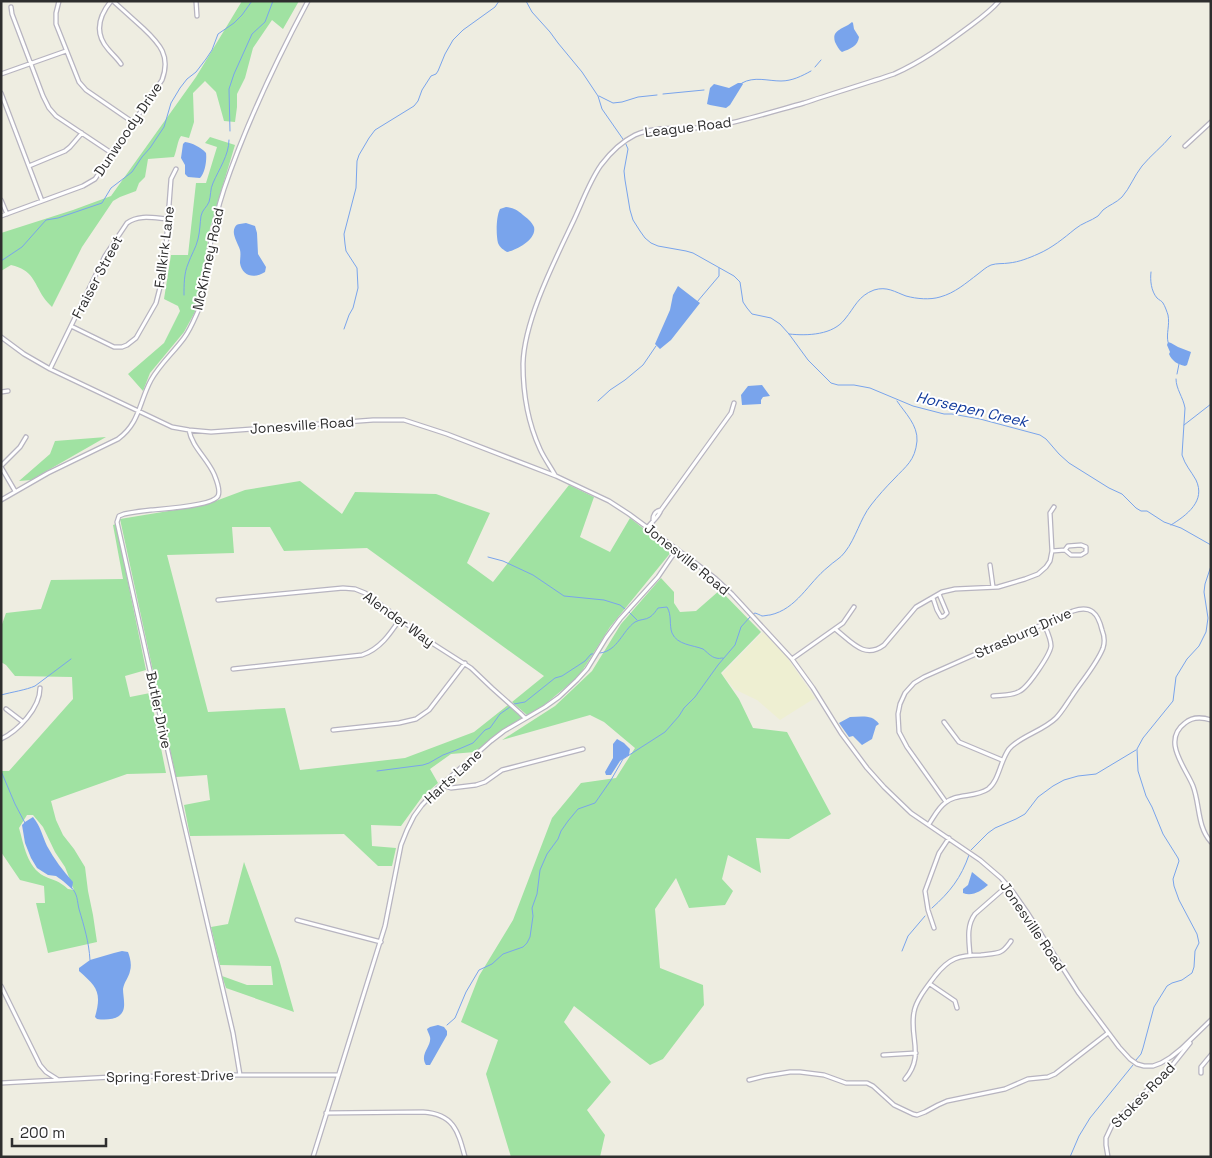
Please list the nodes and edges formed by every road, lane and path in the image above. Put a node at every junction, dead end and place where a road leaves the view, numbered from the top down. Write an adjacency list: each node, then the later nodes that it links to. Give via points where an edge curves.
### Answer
1 (59, 1): 8 (street, via 56,21)
2 (112, 1): 10 (street, via 101,17 100,33 105,45); 14 (street, Dunwoody Drive, via 157,42 165,59 162,80)
3 (196, 1): 7 (street)
4 (308, 1): 31 (street, McKinney Road, via 255,111 225,188 213,229 198,311 184,338 152,378)
5 (999, 1): 35 (street, League Road, via 940,49 894,74 757,116 707,128 650,130 620,144 601,165 585,196 545,284 526,343 523,366 532,430)
6 (12, 7): 9 (street)
7 (196, 16)
8 (66, 51): 9 (street); 14 (street, via 83,88)
9 (31, 64): 11 (street); 15 (street, via 48,108)
10 (121, 64)
11 (1, 74)
12 (1, 93): 18 (street)
13 (1211, 122): 16 (street)
14 (134, 123): 17 (street, Dunwoody Drive)
15 (82, 133): 17 (street); 18 (street, via 65,151)
16 (1185, 146)
17 (113, 154): 21 (street, Dunwoody Drive, via 91,182)
18 (29, 166): 21 (street)
19 (176, 169): 24 (street, Fallkirk Lane, via 171,179)
20 (1, 200): 22 (street)
21 (42, 201): 22 (street, Dunwoody Drive)
22 (7, 214): 23 (street, Dunwoody Drive)
23 (1, 216)
24 (168, 219): 25 (street, Fraiser Street, via 140,217 128,223 105,256); 25 (street, Fallkirk Lane, via 164,272 157,301 134,340 125,346 114,347)
25 (70, 326): 27 (street, Fraiser Street)
26 (1, 337): 27 (street, Jonesville Road)
27 (50, 369): 31 (street, Jonesville Road)
28 (8, 390): 29 (street)
29 (1, 392)
30 (734, 403): 39 (street, via 731,414)
31 (139, 412): 32 (street, Jonesville Road); 36 (street, McKinney Road, via 118,439)
32 (189, 430): 35 (street, Jonesville Road, via 210,432 404,420); 89 (street, Butler Drive, via 193,443 214,474 219,492 217,498 186,506 124,514 117,522)
33 (26, 437): 34 (street)
34 (1, 467): 36 (street)
35 (556, 476): 39 (street, Jonesville Road, via 609,501)
36 (15, 491): 37 (street, McKinney Road)
37 (1, 500)
38 (1054, 507): 42 (street, via 1050,513)
39 (648, 527): 40 (street, Jonesville Road)
40 (677, 549): 52 (street, Jonesville Road, via 716,579); 58 (street, Harts Lane, via 658,577 606,638 583,674 553,702)
41 (1065, 550): 41 (street, via 1071,555 1081,554 1086,552 1086,546 1068,546); 42 (street)
42 (1052, 551): 44 (street, via 1046,568 1038,574)
43 (990, 565): 44 (street)
44 (993, 587): 45 (street, via 955,589)
45 (939, 594): 46 (street); 46 (street, via 948,613 944,616 941,617)
46 (933, 598): 51 (street, via 916,607 878,649 867,652)
47 (218, 600): 49 (street, Alender Way, via 351,588 365,593)
48 (854, 607): 51 (street)
49 (400, 619): 53 (street, Alender Way); 54 (street, via 379,646 362,655)
50 (1044, 624): 56 (street, via 1050,638 1050,652 1026,688 1008,695); 65 (street, Strasburg Drive, via 1081,608 1090,610 1099,618 1104,648 1057,718 1013,744); 67 (street, Strasburg Drive, via 924,677 905,693 898,714 899,732)
51 (835, 629): 52 (street)
52 (792, 659): 68 (street, Jonesville Road, via 867,768 900,804)
53 (465, 663): 58 (street, Alender Way); 62 (street, via 419,718 400,724)
54 (233, 669)
55 (40, 688): 60 (street, via 34,709)
56 (993, 696)
57 (6, 709): 60 (street)
58 (525, 718): 66 (street, Harts Lane, via 491,741)
59 (1211, 720): 70 (street, via 1198,718 1186,723 1175,740 1176,751 1193,786 1201,822)
60 (23, 722): 63 (street)
61 (944, 722): 65 (street, via 959,742)
62 (333, 730)
63 (1, 739)
64 (583, 749): 66 (street, via 502,770 476,785 451,788)
65 (1002, 760): 67 (street, Strasburg Drive, via 994,781 986,791)
66 (442, 785): 75 (street, Harts Lane, via 418,810 404,836)
67 (946, 802): 68 (street)
68 (929, 824): 69 (street, Jonesville Road)
69 (949, 838): 71 (street, Jonesville Road, via 991,868); 73 (street, via 939,853 925,891)
70 (1211, 842)
71 (1008, 886): 76 (street, via 970,919); 81 (street, Jonesville Road)
72 (297, 920): 75 (street)
73 (934, 928)
74 (1012, 941): 76 (street, via 1001,952)
75 (381, 942): 90 (street, Harts Lane)
76 (970, 955): 77 (street, via 950,960)
77 (930, 984): 79 (street, via 955,1001); 83 (street, via 914,1012)
78 (1, 986): 92 (street, via 40,1065)
79 (957, 1008)
80 (1211, 1020): 82 (street, Jonesville Road)
81 (1108, 1033): 86 (street, Jonesville Road, via 1127,1057 1140,1065 1153,1066); 93 (street, via 1055,1074 947,1101 919,1115 894,1105 867,1083 846,1083 824,1075 800,1072)
82 (1193, 1038): 86 (street, Jonesville Road); 87 (street, Stokes Road)
83 (916, 1053): 84 (street); 91 (street, via 913,1069)
84 (883, 1055)
85 (1211, 1055): 88 (street)
86 (1171, 1057): 87 (street)
87 (1176, 1062): 98 (street, Stokes Road, via 1113,1123 1106,1138)
88 (1200, 1073)
89 (240, 1075): 90 (street, Spring Forest Drive); 92 (street, Spring Forest Drive)
90 (338, 1075): 95 (street, Harts Lane)
91 (905, 1078)
92 (58, 1080): 94 (street, Spring Forest Drive)
93 (749, 1080)
94 (1, 1083)
95 (326, 1113): 96 (street, Harts Lane); 97 (street, via 435,1113 455,1127)
96 (312, 1157)
97 (465, 1157)
98 (1108, 1157)

